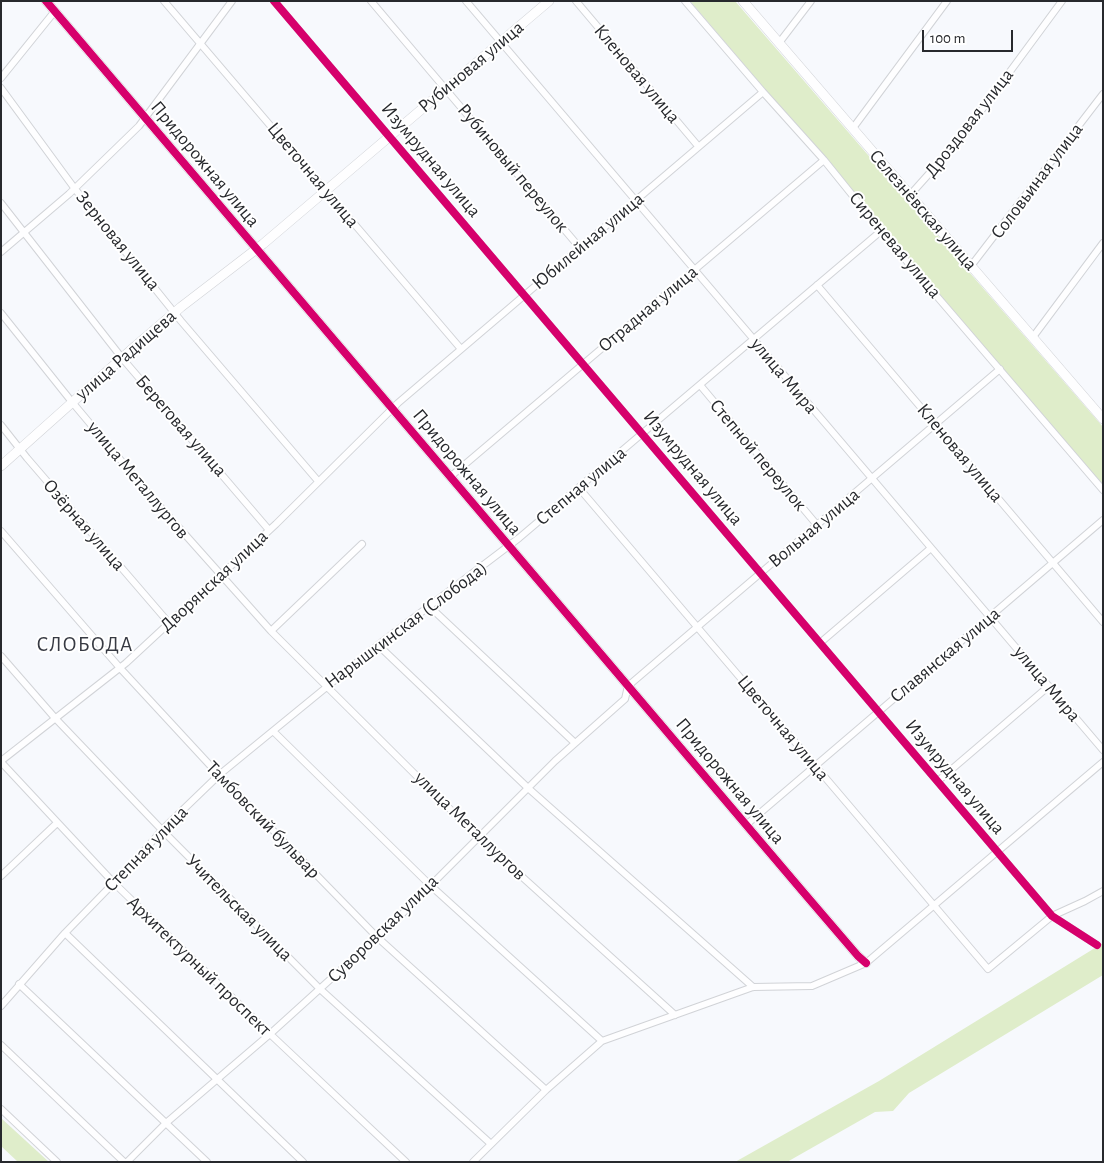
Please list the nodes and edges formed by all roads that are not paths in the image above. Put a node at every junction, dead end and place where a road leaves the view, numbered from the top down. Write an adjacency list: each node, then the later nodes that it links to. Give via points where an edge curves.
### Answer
1 (46, 1): 14 (street, Придорожная улица)
2 (164, 1): 17 (street, Цветочная улица)
3 (232, 1): 17 (street)
4 (274, 1): 25 (street, Изумрудная улица)
5 (371, 1): 20 (street, Рубиновый переулок)
6 (466, 1): 15 (street, улица Мира)
7 (549, 1): 15 (street, Рубиновая улица)
8 (576, 1): 26 (street, Кленовая улица)
9 (685, 1): 21 (street, Сиреневая улица)
10 (742, 1): 16 (street, Селезнёвская улица)
11 (811, 1): 16 (street)
12 (947, 1): 24 (street)
13 (1062, 1): 30 (street, Дроздовая улица, via 961,138)
14 (54, 11): 18 (street); 23 (street, Придорожная улица)
15 (501, 42): 20 (street, Рубиновая улица); 31 (street, улица Мира)
16 (779, 43): 24 (street, Селезнёвская улица)
17 (201, 44): 23 (street); 29 (street, Цветочная улица)
18 (1, 78)
19 (1, 88): 28 (street, Зерновая улица)
20 (446, 89): 25 (street, Рубиновая улица); 36 (street, Рубиновый переулок)
21 (762, 92): 26 (street, Юбилейная улица); 27 (street, Сиреневая улица)
22 (1103, 94): 39 (street, Соловьиная улица)
23 (145, 118): 28 (street); 37 (street, Придорожная улица)
24 (852, 128): 30 (street, Селезнёвская улица)
25 (389, 136): 29 (street, Рубиновая улица); 42 (street, Изумрудная улица)
26 (698, 146): 31 (street, Юбилейная улица)
27 (824, 160): 33 (street, Сиреневая улица); 40 (street, Отрадная улица)
28 (75, 188): 34 (street); 44 (street, Зерновая улица)
29 (326, 190): 37 (street, Рубиновая улица); 47 (street, Цветочная улица)
30 (910, 195): 39 (street, Селезнёвская улица)
31 (636, 201): 36 (street, Юбилейная улица); 40 (street, улица Мира)
32 (1, 204): 34 (street, Береговая улица)
33 (881, 231): 41 (street, Степная улица); 50 (street, Сиреневая улица)
34 (24, 233): 38 (street); 48 (street, Береговая улица)
35 (1103, 243): 45 (street)
36 (580, 248): 42 (street, Юбилейная улица)
37 (256, 249): 44 (street, улица Радищева); 53 (street, Придорожная улица)
38 (1, 252)
39 (971, 266): 45 (street, Селезнёвская улица)
40 (695, 270): 46 (street, улица Мира); 49 (street, Отрадная улица)
41 (817, 285): 46 (street, Степная улица); 55 (street, Кленовая улица)
42 (524, 295): 47 (street, Юбилейная улица); 49 (street, Изумрудная улица)
43 (1, 313): 52 (street, улица Металлургов)
44 (175, 313): 48 (street, улица Радищева); 62 (street, Зерновая улица)
45 (1033, 337): 54 (street, Селезнёвская улица)
46 (754, 340): 51 (street, Степная улица); 61 (street, улица Мира)
47 (461, 349): 53 (street, Юбилейная улица)
48 (122, 358): 52 (street, улица Радищева); 67 (street, Береговая улица)
49 (583, 364): 57 (street, Изумрудная улица); 60 (street, Отрадная улица)
50 (1000, 369): 55 (street, Вольная улица); 64 (street, Сиреневая улица)
51 (700, 385): 57 (street, Степная улица); 66 (street, Степной переулок)
52 (72, 402): 58 (street, улица Радищева); 74 (street, улица Металлургов)
53 (392, 409): 60 (street, Придорожная улица); 62 (street, Дворянская улица)
54 (1103, 419)
55 (935, 424): 61 (street, Вольная улица); 72 (street, Кленовая улица)
56 (1, 425): 58 (street, Озёрная улица)
57 (642, 434): 63 (street, Степная улица); 73 (street, Изумрудная улица)
58 (20, 449): 59 (street, улица Радищева); 78 (street, Озёрная улица)
59 (1, 466)
60 (450, 478): 70 (street, Придорожная улица)
61 (872, 478): 66 (street, Вольная улица); 71 (street, улица Мира)
62 (318, 481): 67 (street, Дворянская улица)
63 (579, 488): 70 (street, Степная улица); 79 (street, Цветочная улица)
64 (1103, 490)
65 (1103, 520): 72 (street, Славянская улица)
66 (817, 525): 73 (street, Вольная улица)
67 (269, 530): 74 (street, Дворянская улица)
68 (1, 531): 84 (street, Тамбовский бульвар)
69 (362, 544): 80 (street)
70 (509, 546): 75 (street, Нарышкинская (Слобода)); 86 (street, Придорожная улица)
71 (931, 548): 76 (street, улица Мира); 81 (street)
72 (1053, 563): 76 (street, Славянская улица); 77 (street, Кленовая улица)
73 (760, 573): 79 (street, Вольная улица); 81 (street, Изумрудная улица)
74 (221, 575): 78 (street, Дворянская улица); 80 (street, улица Металлургов)
75 (430, 607): 82 (street, Нарышкинская (Слобода)); 92 (street)
76 (990, 617): 87 (street, улица Мира); 89 (street, Славянская улица)
77 (1103, 622)
78 (169, 623): 84 (street, Дворянская улица)
79 (697, 627): 86 (street, Вольная улица); 96 (street, Цветочная улица)
80 (271, 631): 85 (street, улица Металлургов)
81 (820, 643): 89 (street, Изумрудная улица)
82 (378, 645): 85 (street, Нарышкинская (Слобода)); 99 (street)
83 (1, 656): 90 (street, Учительская улица)
84 (120, 668): 90 (street, Дворянская улица); 97 (street, Тамбовский бульвар)
85 (326, 686): 88 (street, Нарышкинская (Слобода)); 103 (street, улица Металлургов)
86 (628, 686): 92 (street, Суворовская улица, via 625,699); 101 (street, Придорожная улица)
87 (1049, 686): 93 (street, улица Мира); 98 (street)
88 (303, 706): 91 (street, Степная улица)
89 (878, 712): 96 (street, Славянская улица); 98 (street, Изумрудная улица)
90 (54, 718): 94 (street, Дворянская улица); 102 (street, Учительская улица)
91 (273, 731): 97 (street, Степная улица); 107 (street)
92 (575, 743): 99 (street, Суворовская улица)
93 (1103, 750)
94 (1, 762): 100 (street, Архитектурный проспект)
95 (1103, 762): 104 (street)
96 (815, 766): 101 (street, Славянская улица); 109 (street, Цветочная улица)
97 (218, 775): 102 (street, Степная улица); 112 (street, Тамбовский бульвар)
98 (938, 781): 104 (street, Изумрудная улица)
99 (528, 788): 103 (street, Суворовская улица); 116 (street)
100 (57, 823): 105 (street); 106 (street, Архитектурный проспект)
101 (746, 825): 114 (street, Придорожная улица)
102 (162, 830): 106 (street, Степная улица); 117 (street, Учительская улица)
103 (478, 837): 107 (street, Суворовская улица); 119 (street, улица Металлургов)
104 (997, 851): 109 (street); 110 (street, Изумрудная улица)
105 (1, 876)
106 (113, 882): 111 (street, Степная улица); 120 (street, Архитектурный проспект)
107 (430, 886): 112 (street, Суворовская улица); 121 (street)
108 (1103, 891): 110 (street)
109 (932, 905): 110 (street, Цветочная улица, via 988,969); 114 (street)
110 (1052, 916): 113 (street, Изумрудная улица)
111 (65, 933): 115 (street, Степная улица); 123 (street)
112 (377, 937): 117 (street, Суворовская улица); 124 (street, Тамбовский бульвар)
113 (1097, 944)
114 (866, 963): 116 (street, via 812,986)
115 (19, 984): 118 (street, Степная улица); 126 (street)
116 (753, 987): 119 (street)
117 (320, 989): 120 (street, Суворовская улица); 127 (street, Учительская улица)
118 (1, 1006)
119 (675, 1015): 121 (street)
120 (270, 1034): 123 (street, Суворовская улица); 132 (street, Архитектурный проспект)
121 (602, 1041): 124 (street)
122 (1, 1045): 129 (street)
123 (217, 1080): 126 (street, Суворовская улица); 131 (street)
124 (546, 1090): 127 (street)
125 (1, 1109): 128 (street)
126 (166, 1123): 129 (street, Суворовская улица); 130 (street)
127 (491, 1144): 133 (street)
128 (58, 1162)
129 (125, 1162)
130 (206, 1162)
131 (303, 1162)
132 (406, 1162)
133 (473, 1162)

